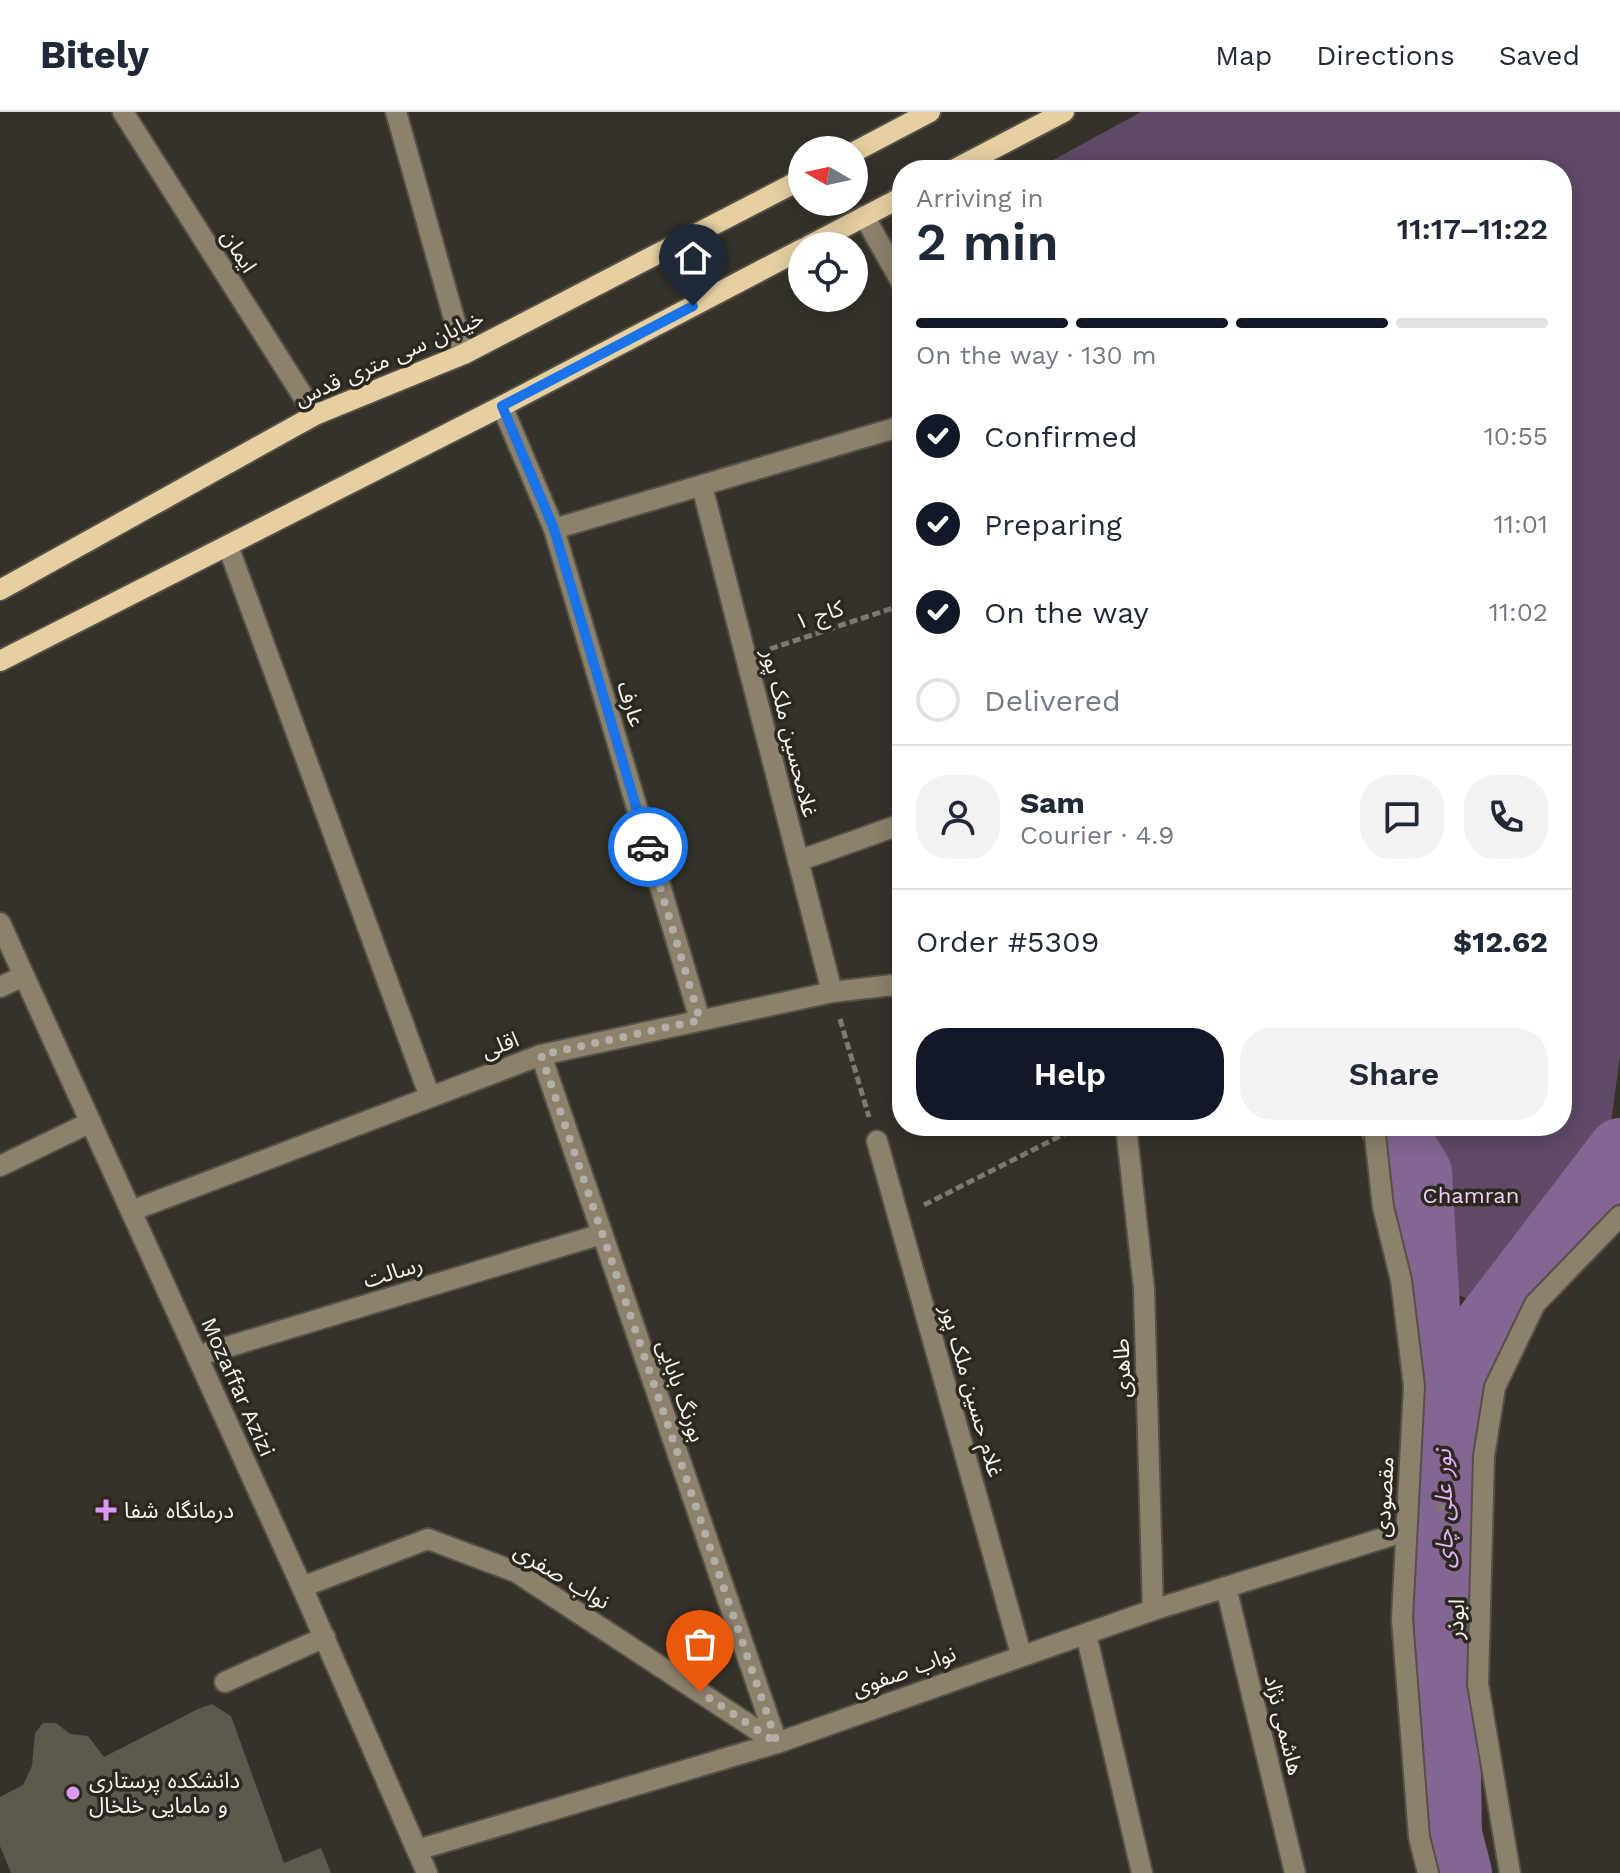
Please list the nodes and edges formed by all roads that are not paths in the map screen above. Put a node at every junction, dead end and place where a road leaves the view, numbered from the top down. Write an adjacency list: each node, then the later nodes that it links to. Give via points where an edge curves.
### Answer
1 (123, 112): 16 (street, ایمان)
2 (396, 112): 14 (street)
3 (930, 112): 5 (main road)
4 (1064, 112): 6 (main road)
5 (868, 145)
6 (972, 160)
7 (788, 186): 14 (main road, خیابان سی متری قدس)
8 (892, 202): 9 (main road)
9 (868, 214)
10 (864, 216): 11 (main road); 13 (street)
11 (834, 232)
12 (788, 256): 15 (main road)
13 (892, 265)
14 (464, 354): 16 (main road, خیابان سی متری قدس)
15 (502, 406): 19 (street, عارف); 20 (main road)
16 (315, 415): 21 (main road, خیابان سی متری قدس)
17 (892, 429): 18 (street)
18 (702, 486): 19 (street); 24 (street, غلامحسین ملک پور)
19 (554, 529): 30 (street, عارف)
20 (228, 546): 22 (main road); 32 (street)
21 (0, 590)
22 (0, 661)
23 (892, 828): 24 (street)
24 (798, 861): 29 (street, غلامحسین ملک پور)
25 (0, 923): 26 (street, Mozaffar Azizi)
26 (24, 976): 28 (street); 33 (street, Mozaffar Azizi)
27 (892, 985): 29 (street, اقلی)
28 (0, 987)
29 (832, 992): 30 (street, اقلی)
30 (700, 1020): 31 (street, اقلی)
31 (541, 1055): 32 (street, اقلی); 40 (street, بورنگ بابایی)
32 (430, 1097): 38 (street, اقلی)
33 (91, 1122): 37 (street); 38 (street, Mozaffar Azizi)
34 (1127, 1136): 45 (street, طاهری, via 1144,1289)
35 (1375, 1136): 42 (street, مقصودی, via 1414,1386)
36 (877, 1141): 48 (street, غلام حسین ملک پور)
37 (0, 1166)
38 (131, 1211): 41 (street, Mozaffar Azizi)
39 (1620, 1216): 56 (street, ابوذر, via 1535,1304 1495,1387 1484,1456 1478,1684)
40 (602, 1234): 41 (street, رسالت); 50 (street, بورنگ بابایی)
41 (197, 1356): 43 (street, Mozaffar Azizi)
42 (1406, 1531): 44 (street, نواب صفوی); 55 (street, مقصودی, via 1402,1619 1419,1837)
43 (302, 1587): 47 (street, Mozaffar Azizi); 50 (street, نواب صفری, via 428,1539 516,1572)
44 (1226, 1587): 45 (street, نواب صفوی); 54 (street, هاشمی نژاد)
45 (1153, 1610): 46 (street, نواب صفوی)
46 (1086, 1634): 48 (street, نواب صفوی); 53 (street)
47 (325, 1637): 49 (street); 51 (street, Mozaffar Azizi)
48 (1021, 1654): 50 (street, نواب صفوی)
49 (225, 1682)
50 (777, 1743): 51 (street, نواب صفوی)
51 (417, 1850): 52 (street, Mozaffar Azizi)
52 (427, 1873)
53 (1142, 1873)
54 (1295, 1873)
55 (1428, 1873)
56 (1510, 1873)

